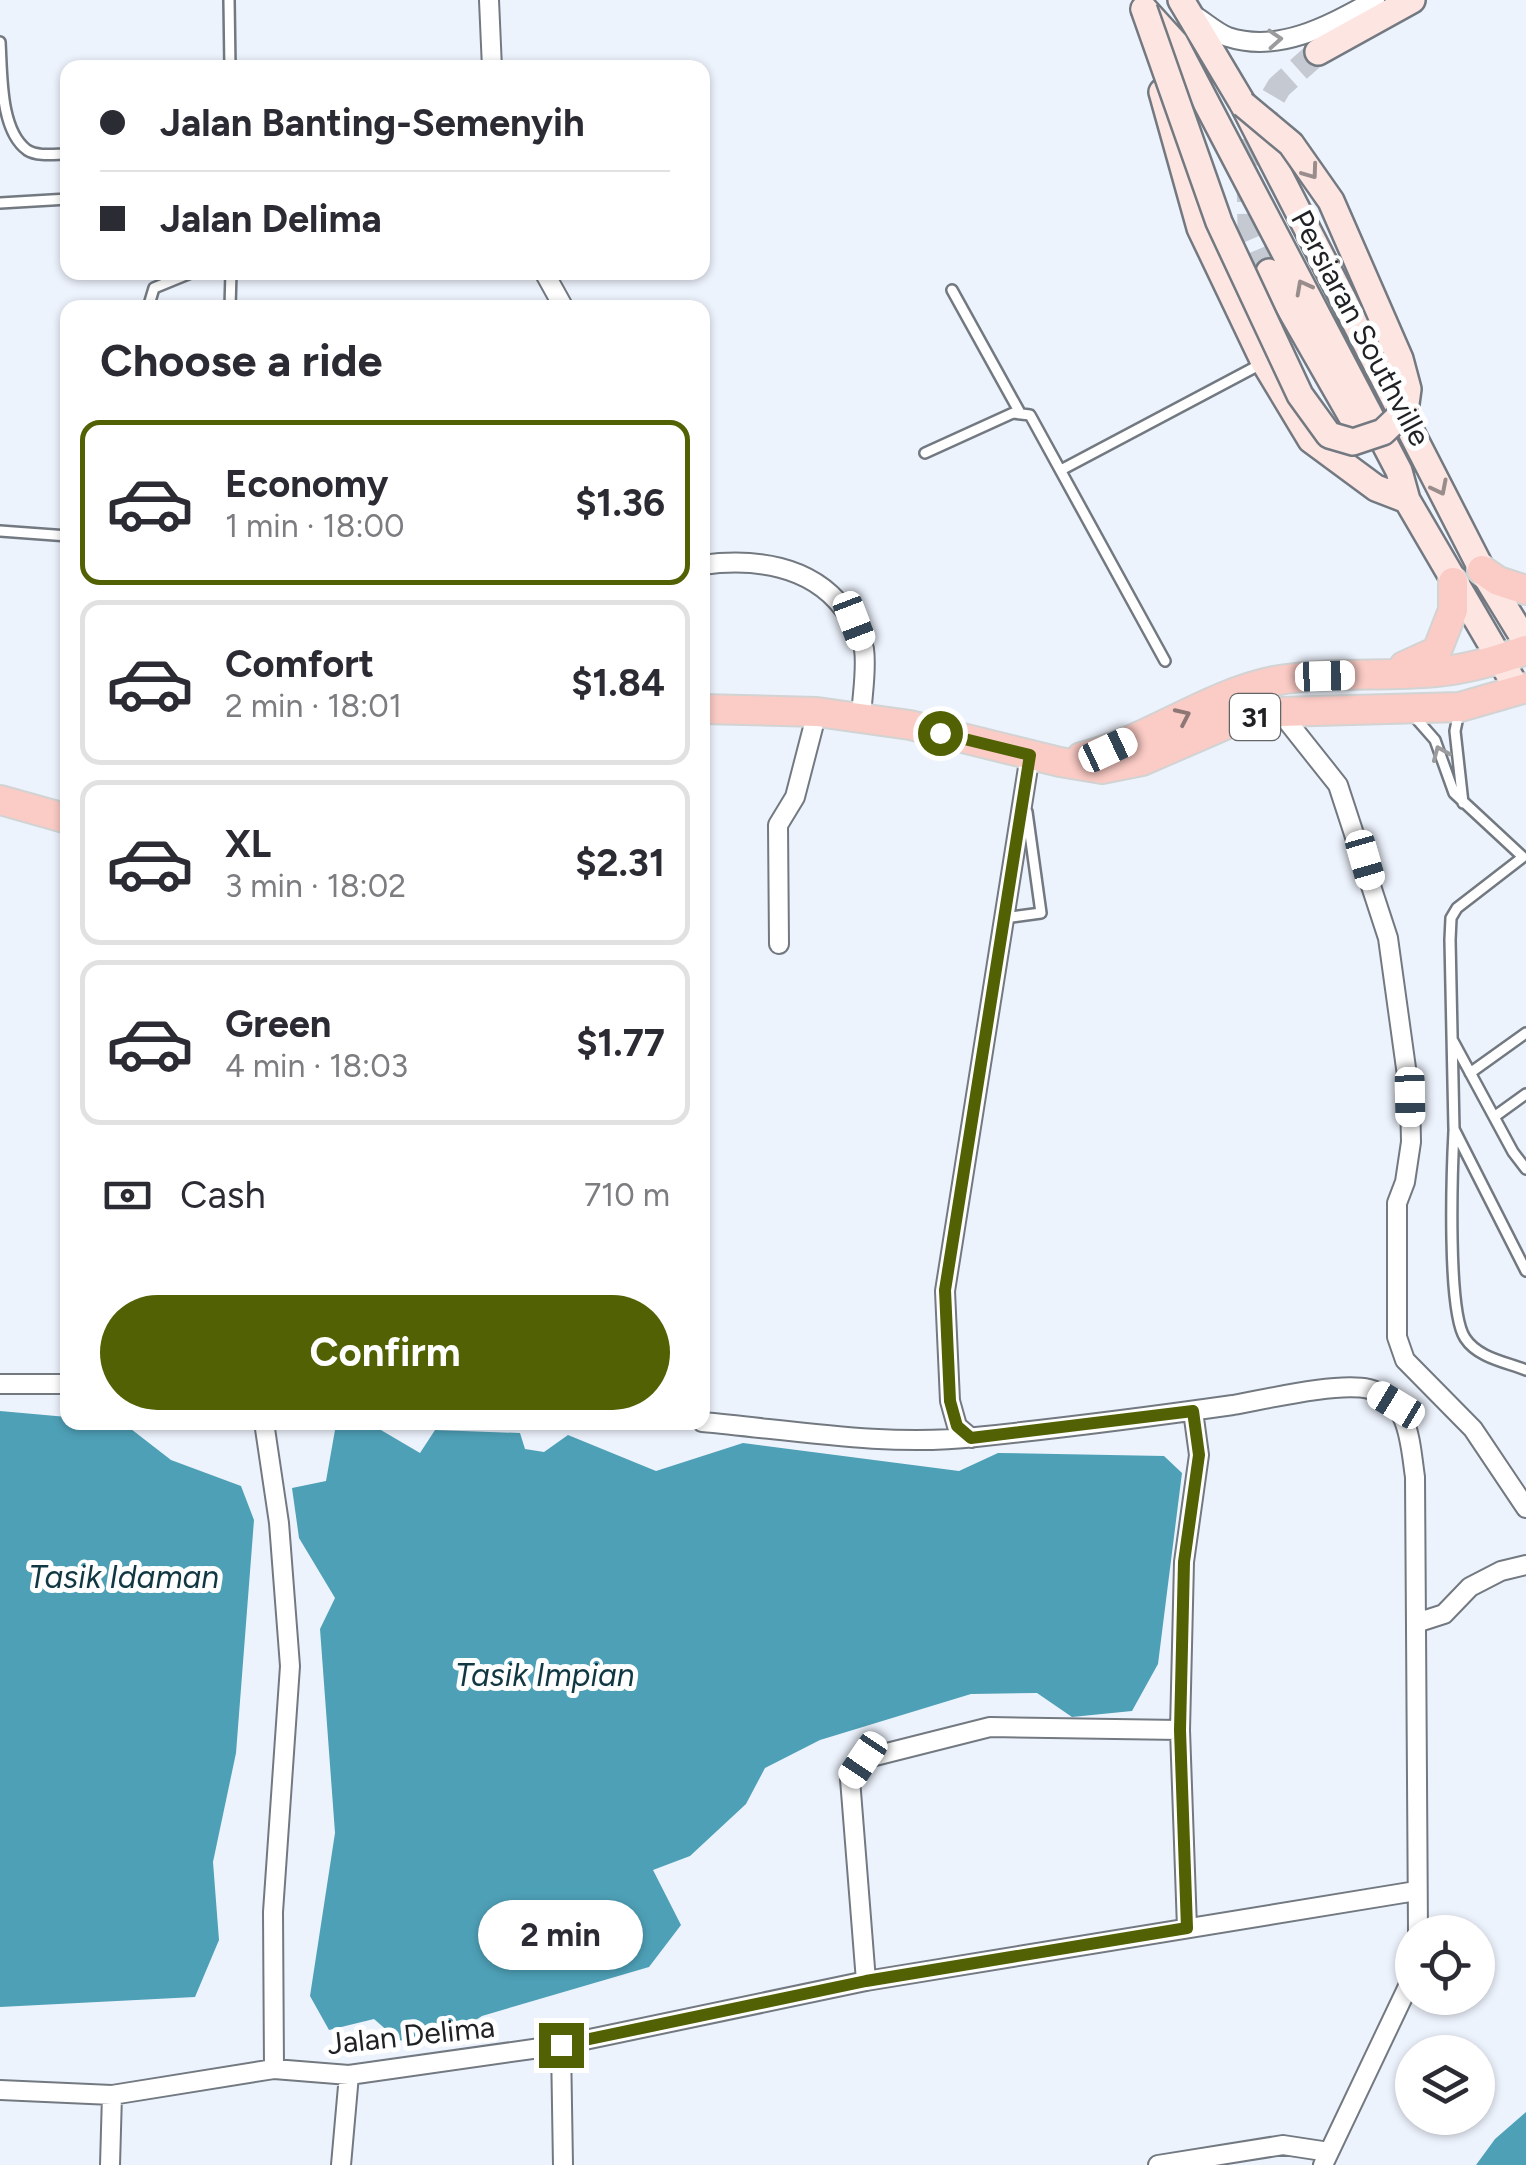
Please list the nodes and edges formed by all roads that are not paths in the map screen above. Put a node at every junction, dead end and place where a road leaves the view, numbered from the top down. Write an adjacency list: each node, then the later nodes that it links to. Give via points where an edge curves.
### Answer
1 (229, 0): 9 (lane)
2 (489, 0): 10 (street)
3 (1375, 0): 6 (street, one-way to 3, via 1227,36 1270,41 1301,36)
4 (1412, 0): 8 (main road)
5 (1142, 4): 11 (main road, one-way to 5, bridge, via 1290,144 1332,201 1408,389 1405,410 1383,432 1353,442 1329,435 1300,394 1218,222); 19 (main road, via 1200,228); 23 (main road, Persiaran Southville, one-way to 5, via 1399,471 1175,43)
6 (1183, 5): 11 (main road, Persiaran Southville)
7 (0, 42): 12 (lane, via 12,134 38,154)
8 (1318, 52)
9 (230, 60)
10 (492, 60)
11 (1242, 104): 27 (main road, Persiaran Southville, one-way to 27)
12 (60, 154)
13 (60, 199): 14 (lane)
14 (0, 203)
15 (1269, 272): 23 (main road, via 1386,476)
16 (174, 280): 18 (lane, via 154,288)
17 (952, 290): 20 (lane)
18 (150, 300)
19 (1264, 362): 22 (lane); 23 (main road, via 1311,440 1376,488)
20 (1019, 411): 21 (lane); 22 (lane, via 1034,420)
21 (925, 453)
22 (1061, 470): 32 (lane)
23 (1407, 500): 28 (main road, Persiaran Southville)
24 (0, 531): 25 (lane)
25 (60, 535)
26 (710, 565): 40 (street, via 798,571 830,590 854,621 864,648)
27 (1482, 570): 29 (main road); 30 (main road, Persiaran Southville)
28 (1453, 582): 31 (main road, Persiaran Southville); 33 (main road, via 1453,610 1437,651)
29 (1526, 590)
30 (1526, 642)
31 (1513, 655): 33 (main road, 31, via 1452,670); 34 (main road, Persiaran Southville)
32 (1165, 661)
33 (1378, 674): 42 (main road, 31, one-way to 33, via 1108,750 1274,681)
34 (1522, 689): 35 (main road, 31)
35 (1460, 707): 37 (main road, 31); 45 (lane, via 1455,732)
36 (710, 709): 38 (main road, 31)
37 (1408, 709): 39 (main road, 31); 45 (lane, one-way to 37, via 1436,740)
38 (817, 712): 40 (main road, 31); 49 (street, via 795,797 778,825)
39 (1280, 712): 42 (main road, 31, via 1232,722 1142,762 1102,769); 65 (street, via 1338,785 1388,938 1410,1097 1411,1142 1397,1204 1399,1350 1473,1429)
40 (861, 718): 41 (main road, 31)
41 (1030, 755): 42 (main road, 31); 43 (street)
42 (1060, 762)
43 (1024, 790): 48 (street); 48 (lane, via 1042,913)
44 (0, 800): 46 (main road)
45 (1462, 803): 47 (lane)
46 (60, 817)
47 (1524, 858): 51 (lane, via 1451,918)
48 (1002, 919): 64 (street, via 945,1290 950,1401 957,1426)
49 (779, 944)
50 (1526, 1033): 52 (lane)
51 (1452, 1039): 52 (lane); 55 (lane)
52 (1470, 1074): 54 (lane)
53 (1526, 1094): 54 (lane)
54 (1494, 1117): 56 (lane)
55 (1454, 1129): 57 (lane); 58 (lane, via 1457,1316 1465,1339 1482,1354)
56 (1526, 1169)
57 (1526, 1272)
58 (1526, 1370)
59 (0, 1384): 60 (street)
60 (60, 1384)
61 (1193, 1411): 64 (street); 67 (street, via 1333,1390 1370,1390 1396,1405 1407,1424 1414,1477); 68 (street, via 1199,1455 1184,1562)
62 (710, 1423): 64 (street, via 894,1440)
63 (265, 1430): 75 (street, via 290,1666 274,1912)
64 (971, 1438)
65 (1526, 1508)
66 (1526, 1565): 67 (street, via 1470,1587 1444,1614)
67 (1416, 1623): 69 (street)
68 (1180, 1730): 71 (street); 72 (street, via 990,1728 863,1760 850,1779)
69 (1416, 1890): 70 (street); 71 (street, Jalan Delima)
70 (1417, 1915)
71 (1187, 1928): 72 (street, Jalan Delima)
72 (866, 1981): 74 (street, Jalan Delima)
73 (1395, 2014): 79 (street)
74 (561, 2045): 76 (street, Jalan Delima); 82 (street)
75 (274, 2069): 76 (street, Jalan Delima); 78 (street, Jalan Delima)
76 (348, 2075): 81 (street)
77 (0, 2090): 78 (street, Jalan Delima)
78 (112, 2095): 80 (street)
79 (1326, 2158): 83 (street, via 1284,2145)
80 (110, 2165)
81 (341, 2165)
82 (562, 2165)
83 (1158, 2165)

